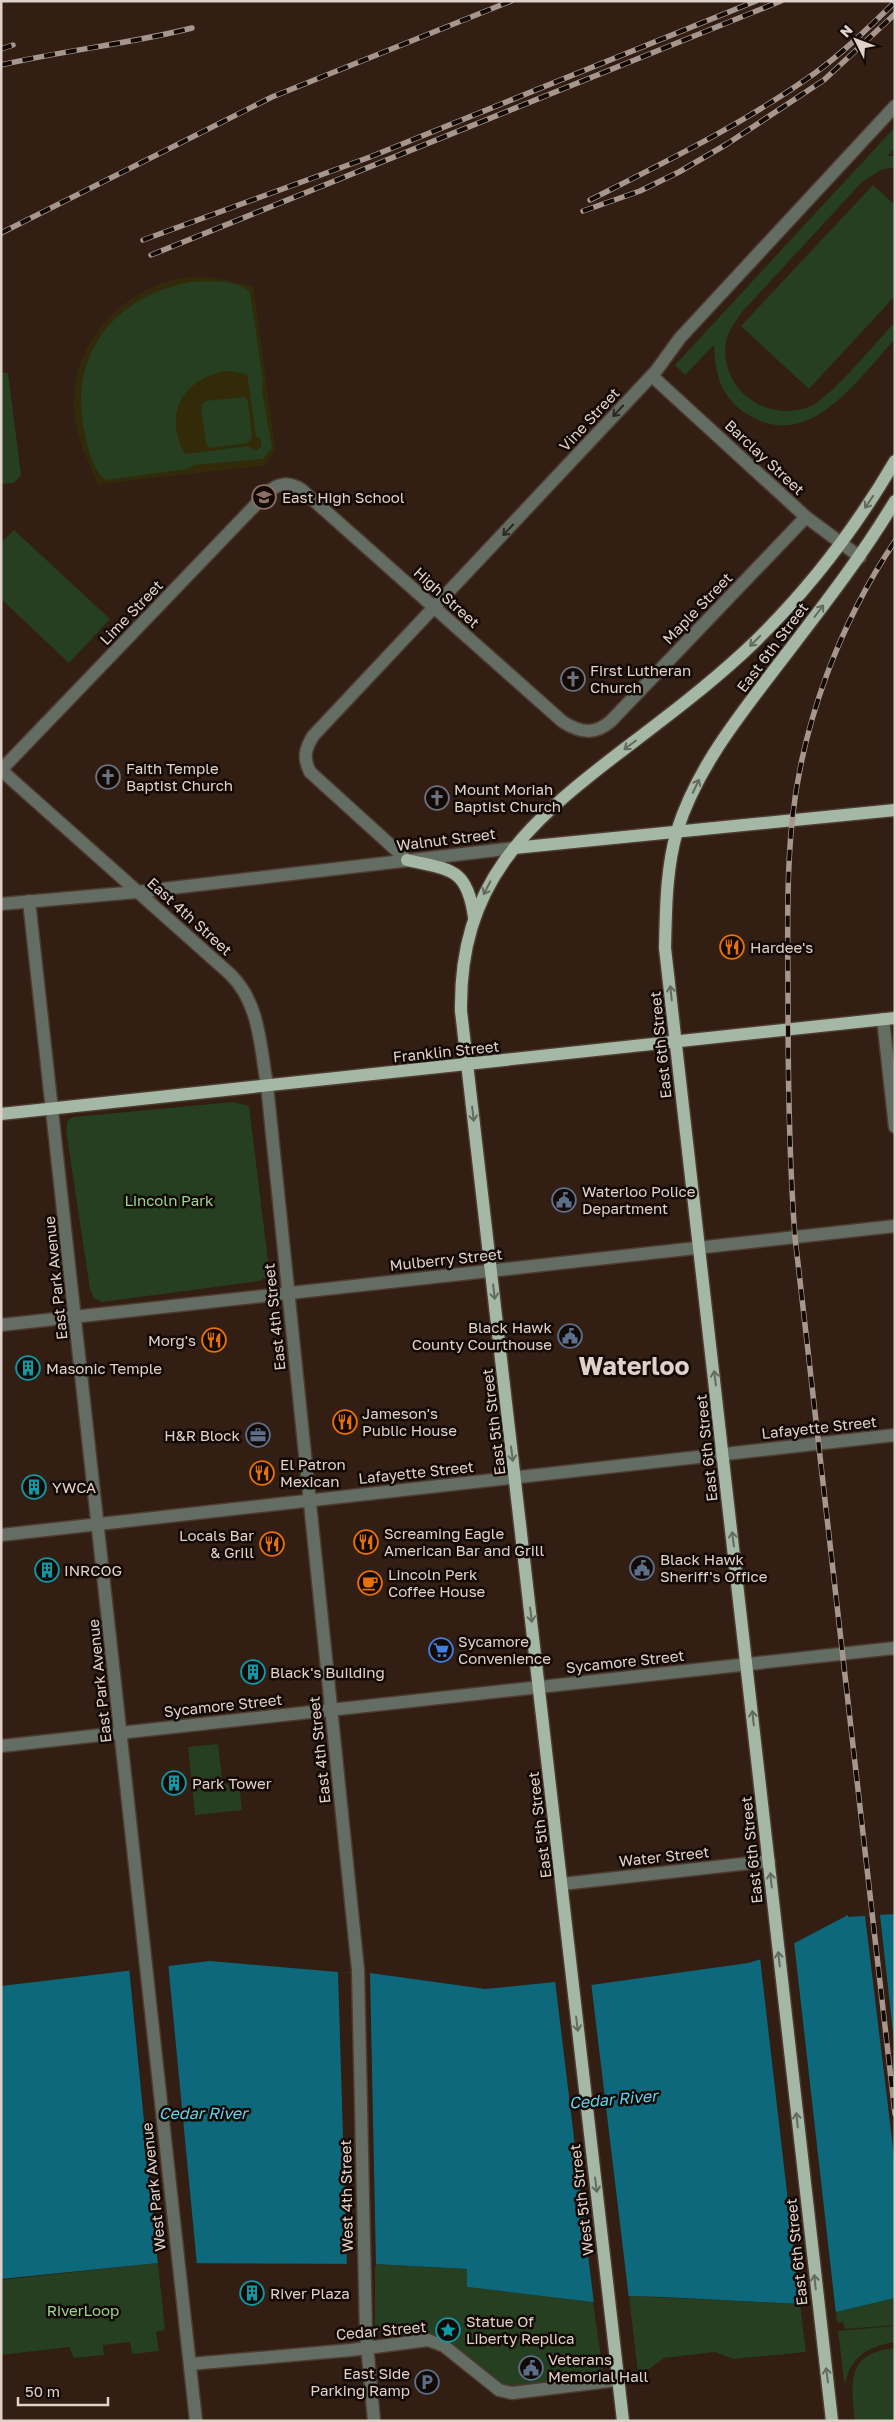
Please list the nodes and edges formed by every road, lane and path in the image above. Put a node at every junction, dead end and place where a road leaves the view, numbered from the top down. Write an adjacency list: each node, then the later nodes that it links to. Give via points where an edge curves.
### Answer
1 (895, 106): 2 (street, Vine Street, via 680,338)
2 (652, 376): 6 (street, Barclay Street); 9 (street, Vine Street, one-way to 9)
3 (895, 461): 7 (main road, East 5th Street, one-way to 7)
4 (288, 484): 9 (street, High Street, via 302,490); 11 (street, Lime Street, via 280,484 267,492)
5 (895, 501): 8 (main road, East 6th Street)
6 (806, 518): 7 (street, Barclay Street); 10 (street, Maple Street, via 612,722 603,728)
7 (840, 544): 8 (street, Barclay Street); 14 (main road, East 5th Street, one-way to 14, via 784,611 744,652 681,706 566,793 531,826)
8 (860, 557): 13 (main road, East 6th Street, one-way to 8, via 698,781 721,742)
9 (435, 608): 10 (street, High Street, via 563,722); 15 (street, Vine Street, via 313,736 305,753 310,772)
10 (585, 732)
11 (1, 770): 16 (street, East 4th Street)
12 (895, 810): 13 (main road, Walnut Street)
13 (677, 831): 14 (main road, Walnut Street); 21 (main road, East 6th Street, one-way to 13, via 666,948 667,885)
14 (514, 848): 15 (street, Walnut Street); 19 (main road, East 5th Street, one-way to 19, via 486,890)
15 (407, 860): 16 (street, Walnut Street); 19 (main road, via 443,867 456,874 466,884)
16 (137, 892): 17 (street, Walnut Street); 23 (street, East 4th Street, via 244,990 254,1013)
17 (29, 901): 18 (street, Walnut Street); 24 (street, East Park Avenue)
18 (1, 904)
19 (475, 918): 22 (main road, East 5th Street, via 466,946 461,988)
20 (889, 1018): 21 (main road, Franklin Street); 26 (street)
21 (676, 1042): 22 (main road, Franklin Street); 28 (main road, East 6th Street)
22 (468, 1065): 23 (main road, Franklin Street); 29 (main road, East 5th Street, one-way to 29)
23 (267, 1085): 24 (main road, Franklin Street); 30 (street, East 4th Street)
24 (53, 1108): 25 (main road, Franklin Street); 31 (street, East Park Avenue)
25 (1, 1114)
26 (895, 1127)
27 (895, 1226): 28 (street, Mulberry Street)
28 (700, 1248): 29 (street, Mulberry Street); 34 (main road, East 6th Street, one-way to 28)
29 (491, 1271): 30 (street, Mulberry Street); 35 (main road, East 5th Street, one-way to 35)
30 (288, 1293): 31 (street, Mulberry Street); 36 (street, East 4th Street)
31 (75, 1316): 32 (street, Mulberry Street); 37 (street, East Park Avenue)
32 (1, 1325)
33 (895, 1435): 34 (street, Lafayette Street)
34 (723, 1454): 35 (street, Lafayette Street); 40 (main road, East 6th Street, one-way to 34)
35 (515, 1478): 36 (street, Lafayette Street); 41 (main road, East 5th Street, one-way to 41)
36 (310, 1500): 37 (street, Lafayette Street); 42 (street, East 4th Street)
37 (98, 1524): 38 (street, Lafayette Street); 43 (street, East Park Avenue)
38 (1, 1535)
39 (895, 1648): 40 (street, Sycamore Street)
40 (747, 1664): 41 (street, Sycamore Street); 45 (main road, East 6th Street, one-way to 40)
41 (539, 1687): 42 (street, Sycamore Street); 46 (main road, East 5th Street)
42 (331, 1710): 43 (street, Sycamore Street); 48 (street, East 4th Street)
43 (120, 1733): 44 (street, Sycamore Street); 47 (street, East Park Avenue)
44 (1, 1746)
45 (770, 1861): 46 (street, Water Street); 56 (main road, East 6th Street, one-way to 45)
46 (562, 1884): 49 (main road, East 5th Street)
47 (144, 1950): 51 (street, West Park Avenue)
48 (358, 1970): 50 (street, West 4th Street)
49 (572, 1975): 52 (main road, West 5th Street, one-way to 52)
50 (367, 2347): 51 (street, Cedar Street); 52 (street, Cedar Street, via 428,2340 437,2342 499,2390 512,2393); 54 (street, West 4th Street)
51 (190, 2364): 53 (street, West Park Avenue)
52 (618, 2380): 55 (main road, West 5th Street)
53 (196, 2421)
54 (374, 2421)
55 (623, 2421)
56 (832, 2421)

